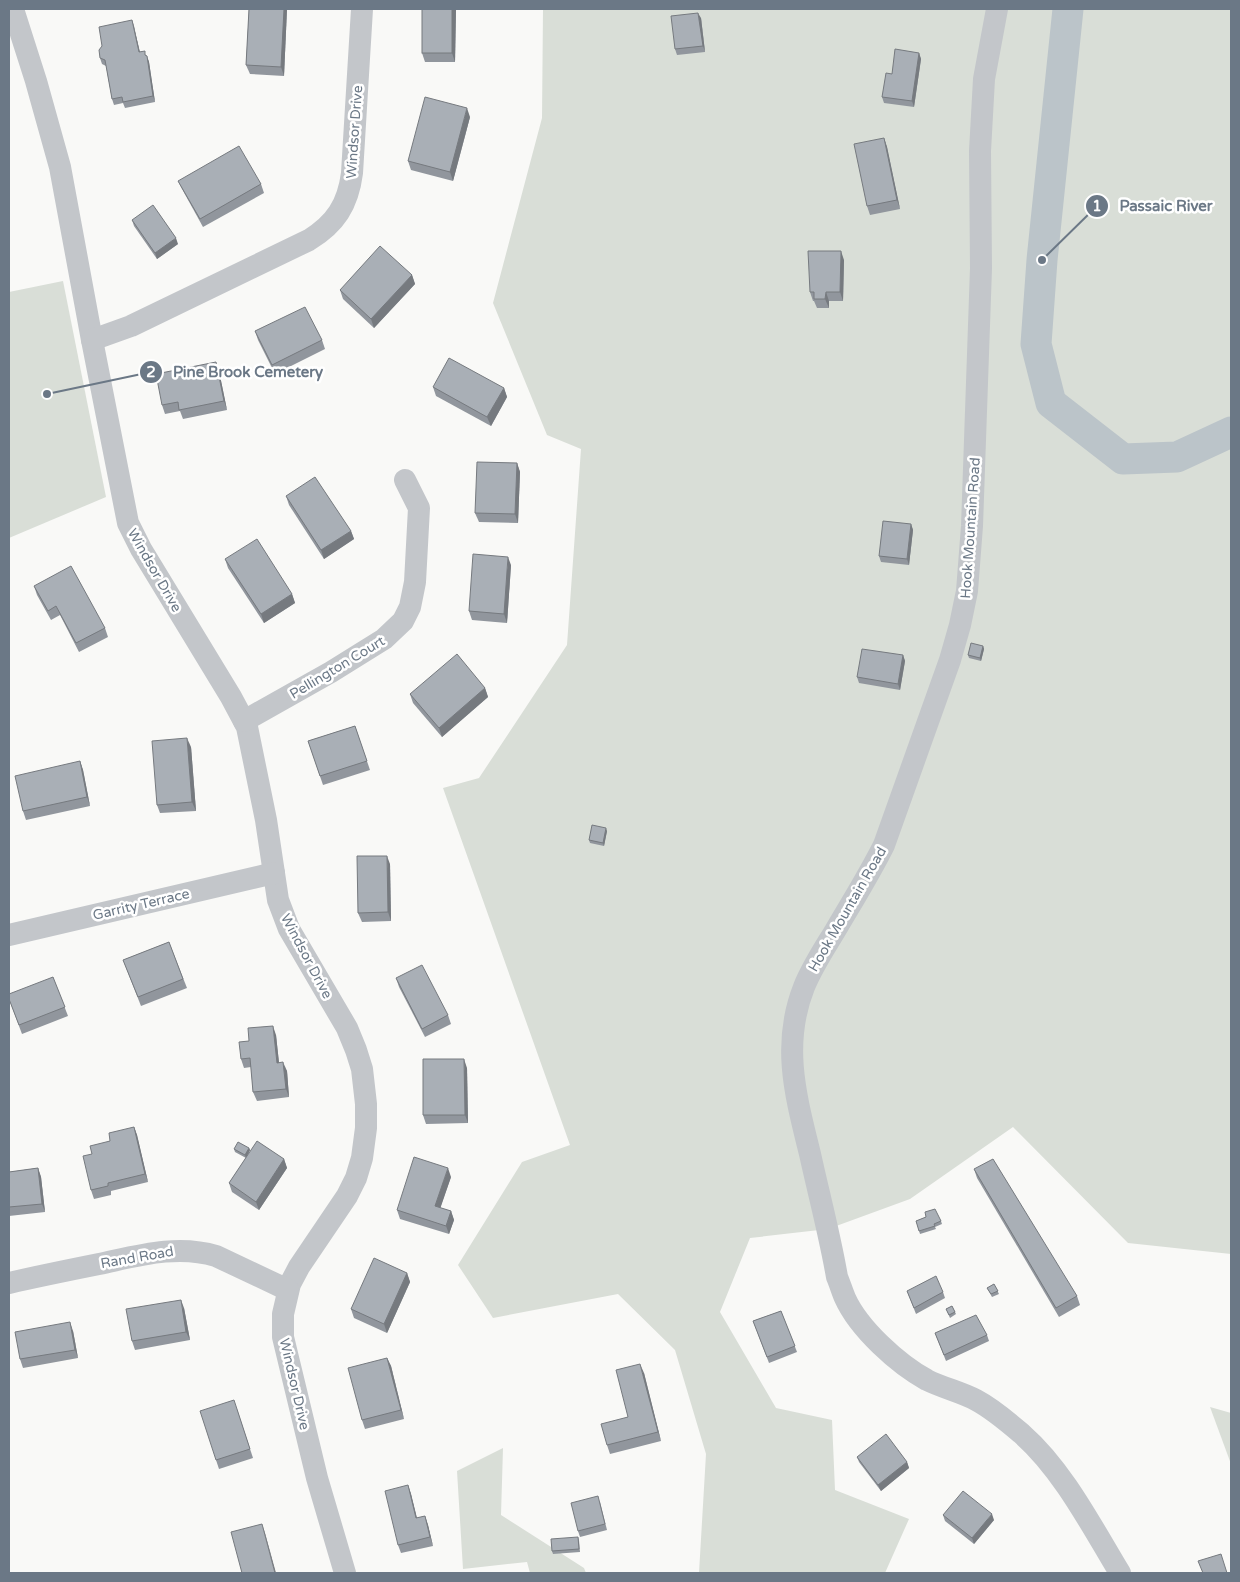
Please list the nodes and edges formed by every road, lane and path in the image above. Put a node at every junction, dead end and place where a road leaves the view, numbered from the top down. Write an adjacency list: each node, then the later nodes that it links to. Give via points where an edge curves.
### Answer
1 (13, 9): 4 (street, Windsor Drive, via 60,167)
2 (362, 9): 4 (street, Windsor Drive, via 352,173 347,197 336,218 323,232 309,240 131,326)
3 (997, 9): 12 (street, Hook Mountain Road, via 984,79 980,151 981,268 967,591 950,660 884,845 812,967 803,989 792,1035 791,1059 795,1094 837,1277 858,1319 909,1369 976,1400 1024,1435 1048,1461)
4 (92, 340): 6 (street, Windsor Drive, via 128,523)
5 (405, 480): 6 (street, Pellington Court, via 419,508 415,582 410,607 402,621 384,639)
6 (244, 721): 7 (street, Windsor Drive, via 266,820)
7 (274, 874): 8 (street, Garrity Terrace); 10 (street, Windsor Drive, via 278,900 289,929 347,1028 356,1050 366,1104 362,1158 356,1178 299,1267)
8 (9, 935)
9 (9, 1283): 10 (street, Rand Road, via 140,1255 180,1250 216,1256)
10 (288, 1290): 11 (street, Windsor Drive, via 282,1337 317,1478)
11 (345, 1573)
12 (1120, 1573)

